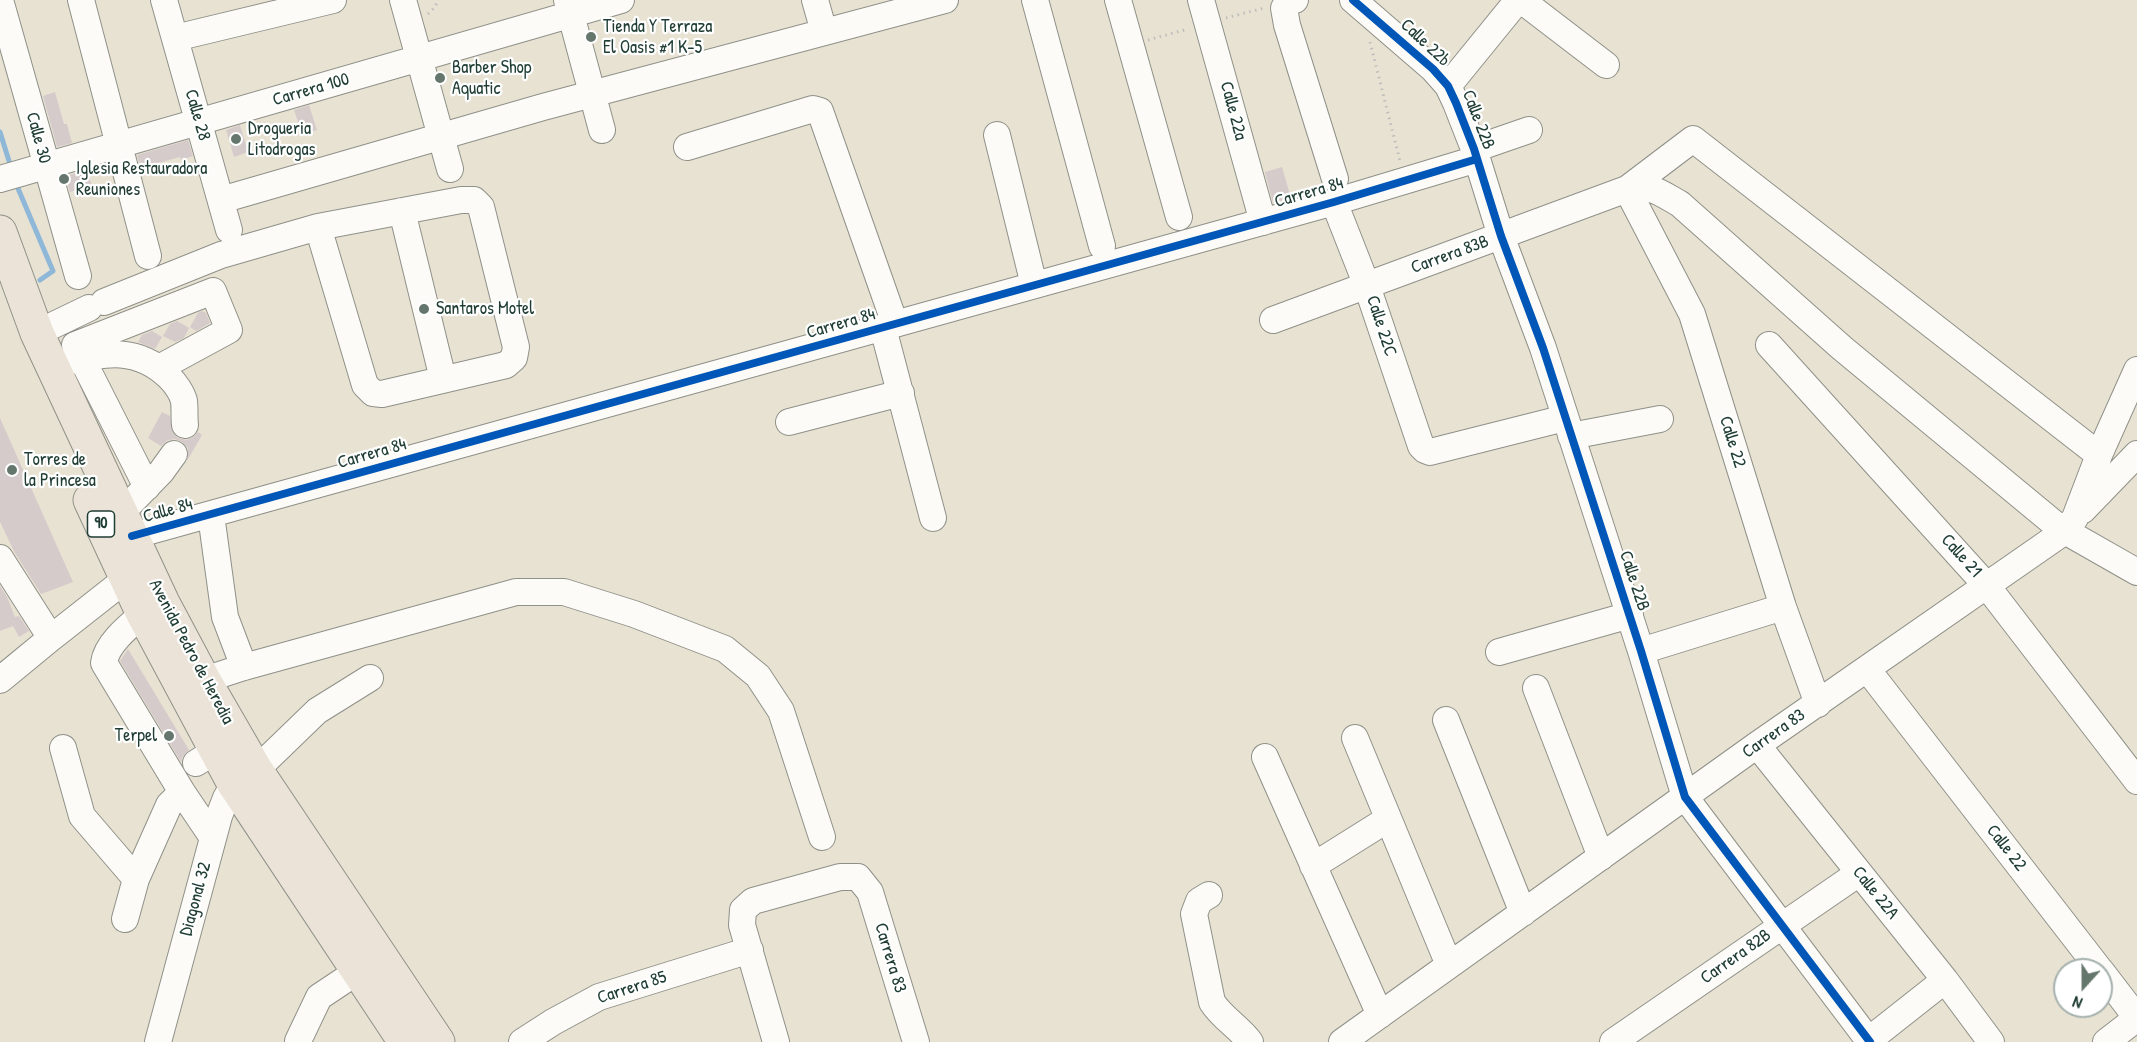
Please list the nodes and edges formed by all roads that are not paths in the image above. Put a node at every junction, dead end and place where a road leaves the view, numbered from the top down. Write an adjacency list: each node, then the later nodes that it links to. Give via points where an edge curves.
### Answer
1 (0, 0): 30 (street, Calle 30)
2 (81, 0): 27 (street)
3 (164, 0): 17 (street, Calle 28)
4 (333, 0): 17 (street)
5 (403, 0): 18 (street)
6 (621, 0): 15 (street, Carrera 100)
7 (815, 0): 16 (street)
8 (945, 0): 16 (street)
9 (1035, 0): 43 (street)
10 (1118, 0): 37 (street)
11 (1202, 0): 38 (street, Calle 22a)
12 (1520, 0): 19 (street); 20 (street)
13 (1357, 3): 20 (street, Calle 22b)
14 (1289, 4): 34 (street, Calle 22C, via 1287,25)
15 (569, 7): 18 (street, Carrera 100); 21 (street)
16 (824, 32): 21 (street)
17 (175, 38): 22 (street, Calle 28)
18 (420, 58): 22 (street, Carrera 100); 26 (street)
19 (1606, 65)
20 (1448, 86): 29 (street, Calle 22B)
21 (592, 94): 23 (street); 26 (street)
22 (199, 123): 27 (street, Carrera 100); 35 (street, Calle 28)
23 (602, 130)
24 (1529, 130): 29 (street, Carrera 84)
25 (998, 135): 46 (street)
26 (441, 136): 31 (street); 35 (street)
27 (119, 145): 30 (street, Carrera 100); 44 (street)
28 (687, 147): 50 (street, via 813,109 820,111)
29 (1475, 154): 34 (street, Carrera 84, via 1405,180); 42 (street, Calle 22B)
30 (46, 167): 32 (street, Carrera 100); 45 (street, Calle 30)
31 (450, 169)
32 (0, 179)
33 (1627, 189): 42 (street, Carrera 83B); 63 (street, via 1694,139); 68 (street, via 1644,187 1680,204 1842,348); 73 (street, Calle 22, via 1692,314)
34 (1335, 190): 38 (street, Carrera 84); 47 (street, Calle 22C)
35 (221, 200): 39 (street, Calle 28)
36 (402, 211): 40 (street); 55 (street); 55 (street, via 461,200 474,200 481,207 511,326 516,347 514,358 506,365)
37 (1179, 217)
38 (1263, 222): 46 (street, Carrera 84)
39 (230, 230)
40 (326, 230): 52 (street, via 99,314); 55 (street, via 365,385 373,393 382,394)
41 (0, 232): 52 (highway, Avenida Pedro de Heredia / 90)
42 (1502, 236): 47 (street, Carrera 83B); 60 (street, Calle 22B)
43 (1102, 246)
44 (148, 256)
45 (78, 276)
46 (1034, 285): 50 (street, Carrera 84)
47 (1367, 286): 49 (street, Carrera 83B); 60 (street, Calle 22C, via 1425,450)
48 (0, 296): 71 (highway, Avenida Pedro de Heredia / 90)
49 (1273, 320)
50 (889, 326): 56 (street); 65 (street, Carrera 84)
51 (1768, 345): 72 (street, Calle 21)
52 (54, 351): 53 (street, via 139,357); 53 (street, via 213,291 229,330); 64 (street); 67 (highway, Avenida Pedro de Heredia / 90)
53 (159, 368): 59 (street, via 175,383 184,400)
54 (2137, 370): 63 (street)
55 (443, 379)
56 (901, 393): 58 (street); 66 (street)
57 (1660, 418): 60 (street)
58 (789, 422)
59 (185, 425)
60 (1568, 427): 75 (street, Calle 22B)
61 (174, 454): 64 (street)
62 (2137, 454): 68 (street, Carrera 83)
63 (2099, 455): 68 (street)
64 (147, 487): 67 (street)
65 (211, 515): 67 (street, Calle 84); 79 (street, via 225,616)
66 (933, 518)
67 (127, 524): 83 (highway, Avenida Pedro de Heredia / 90)
68 (2070, 525): 70 (street); 72 (street, Carrera 83)
69 (0, 558): 76 (street)
70 (2137, 572)
71 (126, 579): 74 (highway, Avenida Pedro de Heredia / 90); 76 (street)
72 (1987, 586): 80 (street, Carrera 83); 93 (street, Calle 21)
73 (1783, 607): 77 (street); 85 (street, Calle 22)
74 (143, 614): 91 (highway, Avenida Pedro de Heredia / 90); 91 (street, via 112,646 104,663)
75 (1630, 615): 77 (street, Calle 22B); 78 (street)
76 (51, 638): 82 (street)
77 (1641, 651): 94 (street, Calle 22B)
78 (1499, 652)
79 (244, 667): 83 (street); 96 (street, via 516,592 564,592 725,649 758,676 781,711)
80 (1867, 669): 85 (street, Carrera 83); 107 (street, Calle 22)
81 (370, 678): 92 (street, via 317,711)
82 (0, 680)
83 (204, 680): 92 (highway, Avenida Pedro de Heredia / 90)
84 (1536, 688): 98 (street)
85 (1818, 704): 88 (street, Carrera 83)
86 (1446, 720): 103 (street)
87 (1355, 738): 95 (street)
88 (1757, 746): 94 (street, Carrera 83); 100 (street, Calle 22A)
89 (63, 748): 101 (street, via 82,816)
90 (1265, 757): 99 (street)
91 (190, 771): 92 (highway, Avenida Pedro de Heredia / 90); 97 (street); 101 (street, via 169,805)
92 (245, 777): 97 (street, Diagonal 32, via 225,798); 109 (highway, Avenida Pedro de Heredia / 90); 118 (highway, Avenida Pedro de Heredia / 90)
93 (2137, 781)
94 (1685, 797): 98 (street, Carrera 83); 105 (street, Calle 22B)
95 (1388, 819): 99 (street); 108 (street)
96 (822, 837)
97 (213, 838): 116 (street, Diagonal 32)
98 (1601, 857): 103 (street, Carrera 83)
99 (1313, 866): 113 (street)
100 (1858, 873): 105 (street, Carrera 82B); 110 (street, Calle 22A)
101 (136, 879): 104 (street)
102 (1209, 895): 122 (street, via 1199,901 1194,914 1212,1002)
103 (1523, 912): 108 (street, Carrera 83)
104 (125, 919)
105 (1781, 926): 115 (street, Calle 22B); 124 (street, Carrera 82B)
106 (750, 950): 119 (street, Carrera 85, via 599,997); 120 (street); 121 (street, Carrera 83, via 742,925 743,910 753,901 840,877 858,877 870,892)
107 (2091, 958)
108 (1449, 965): 113 (street, Carrera 83)
109 (358, 972): 114 (street, via 319,997); 117 (highway, Avenida Pedro de Heredia / 90)
110 (1944, 980): 115 (street); 125 (street, Calle 22A)
111 (2113, 987): 112 (street, Calle 22)
112 (2137, 1018): 126 (street)
113 (1375, 1027): 123 (street, Carrera 83)
114 (298, 1041)
115 (1869, 1041)
116 (158, 1042)
117 (405, 1042)
118 (438, 1042)
119 (522, 1042)
120 (776, 1042)
121 (916, 1042)
122 (1250, 1042)
123 (1342, 1042)
124 (1613, 1042)
125 (1991, 1042)
126 (2106, 1042)

